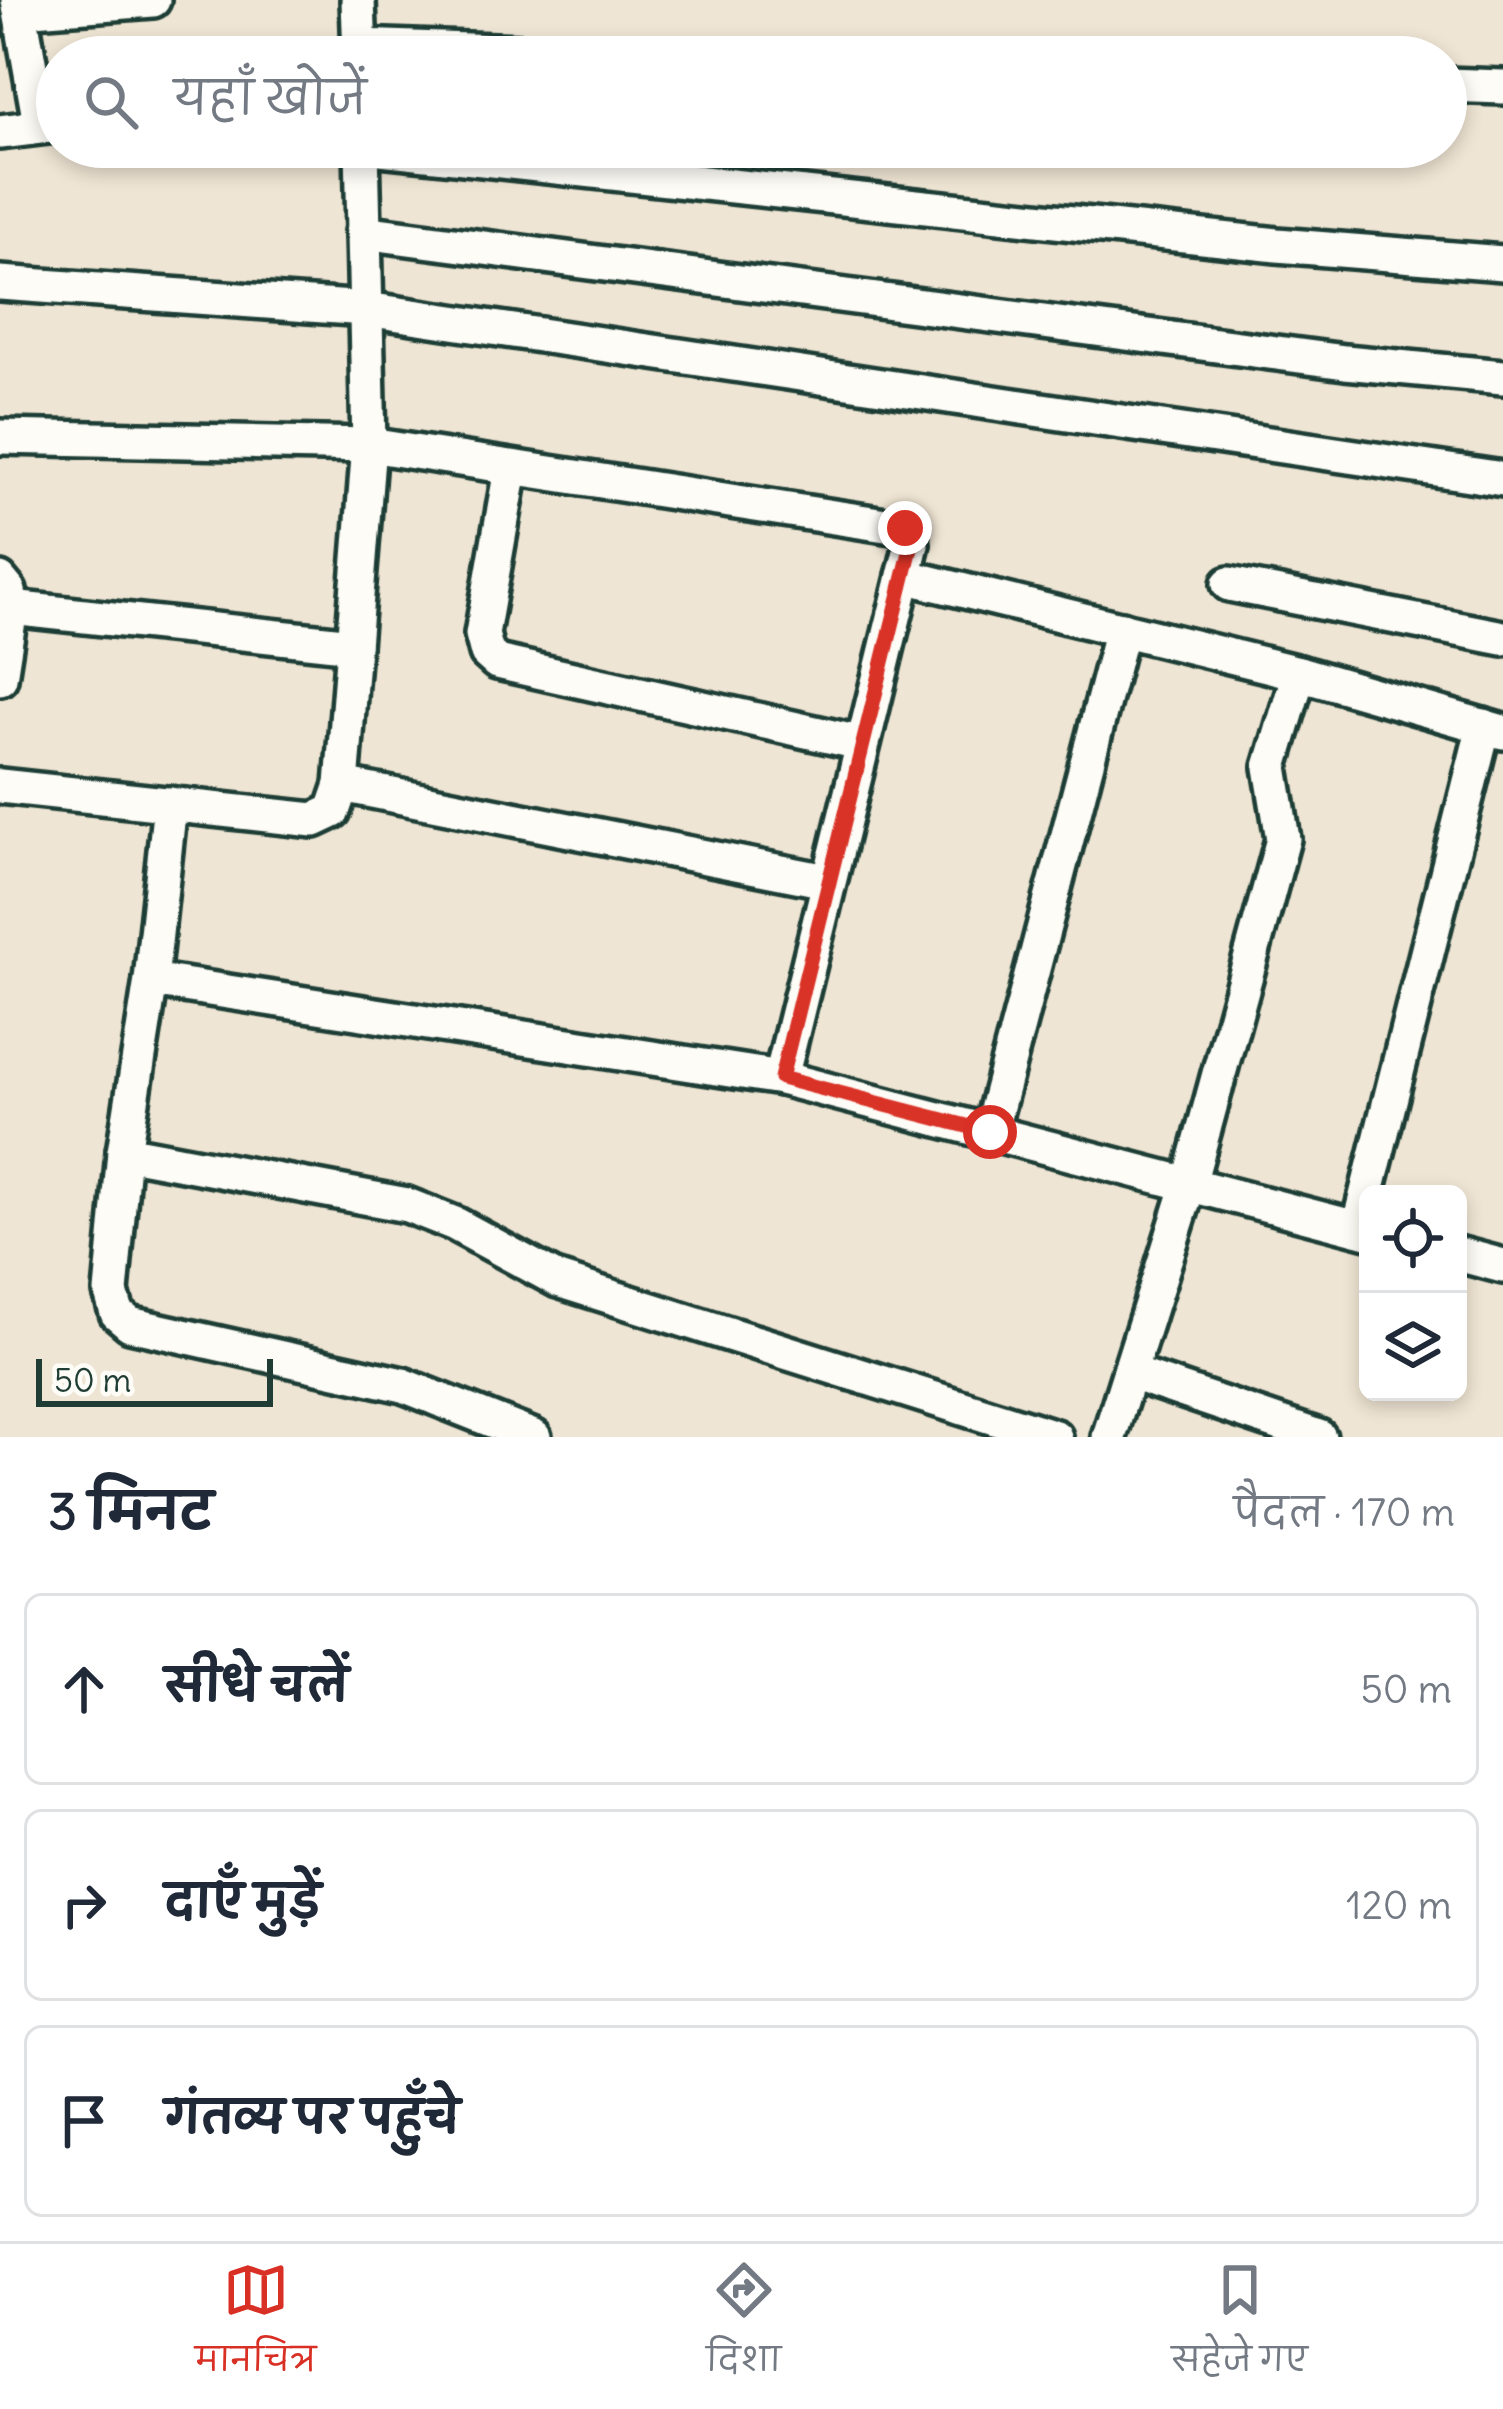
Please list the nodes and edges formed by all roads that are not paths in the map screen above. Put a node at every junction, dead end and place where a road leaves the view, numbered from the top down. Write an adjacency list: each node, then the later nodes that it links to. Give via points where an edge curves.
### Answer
1 (153, 0): 3 (street)
2 (358, 0): 4 (street)
3 (19, 5): 5 (street)
4 (359, 36)
5 (36, 72)
6 (1467, 86): 7 (street)
7 (1503, 87)
8 (36, 126): 9 (street)
9 (0, 132)
10 (362, 168): 12 (street)
11 (566, 168): 13 (street)
12 (364, 232): 15 (street); 16 (street)
13 (1503, 263)
14 (0, 283): 15 (street)
15 (366, 309): 18 (street); 20 (street)
16 (1503, 377)
17 (0, 437): 18 (street)
18 (369, 445): 19 (street); 26 (street)
19 (511, 469): 21 (street, via 900,526 912,538); 30 (street, via 482,634 497,662)
20 (1503, 478)
21 (904, 576): 24 (street); 30 (street)
22 (1229, 584): 25 (street)
23 (5, 594): 26 (street); 28 (street)
24 (1122, 629): 27 (street); 37 (street)
25 (1503, 638)
26 (353, 645): 31 (street)
27 (1299, 673): 29 (street); 39 (street, via 1271,767 1283,839)
28 (0, 678)
29 (1493, 729): 40 (street)
30 (860, 743): 34 (street)
31 (342, 785): 33 (street, via 333,811 314,820); 34 (street)
32 (0, 786): 33 (street)
33 (170, 804): 35 (street)
34 (827, 881): 36 (street)
35 (151, 980): 36 (street); 38 (street)
36 (781, 1078): 37 (street)
37 (990, 1132): 39 (street)
38 (124, 1152): 45 (street, via 111,1292 130,1324 403,1385); 46 (street, via 407,1205 558,1280)
39 (1189, 1184): 41 (street); 44 (street)
40 (1375, 1185)
41 (1359, 1229)
42 (1467, 1256): 43 (street)
43 (1503, 1266)
44 (1131, 1373): 47 (street); 48 (street)
45 (534, 1437)
46 (1054, 1437)
47 (1109, 1437)
48 (1319, 1437)

